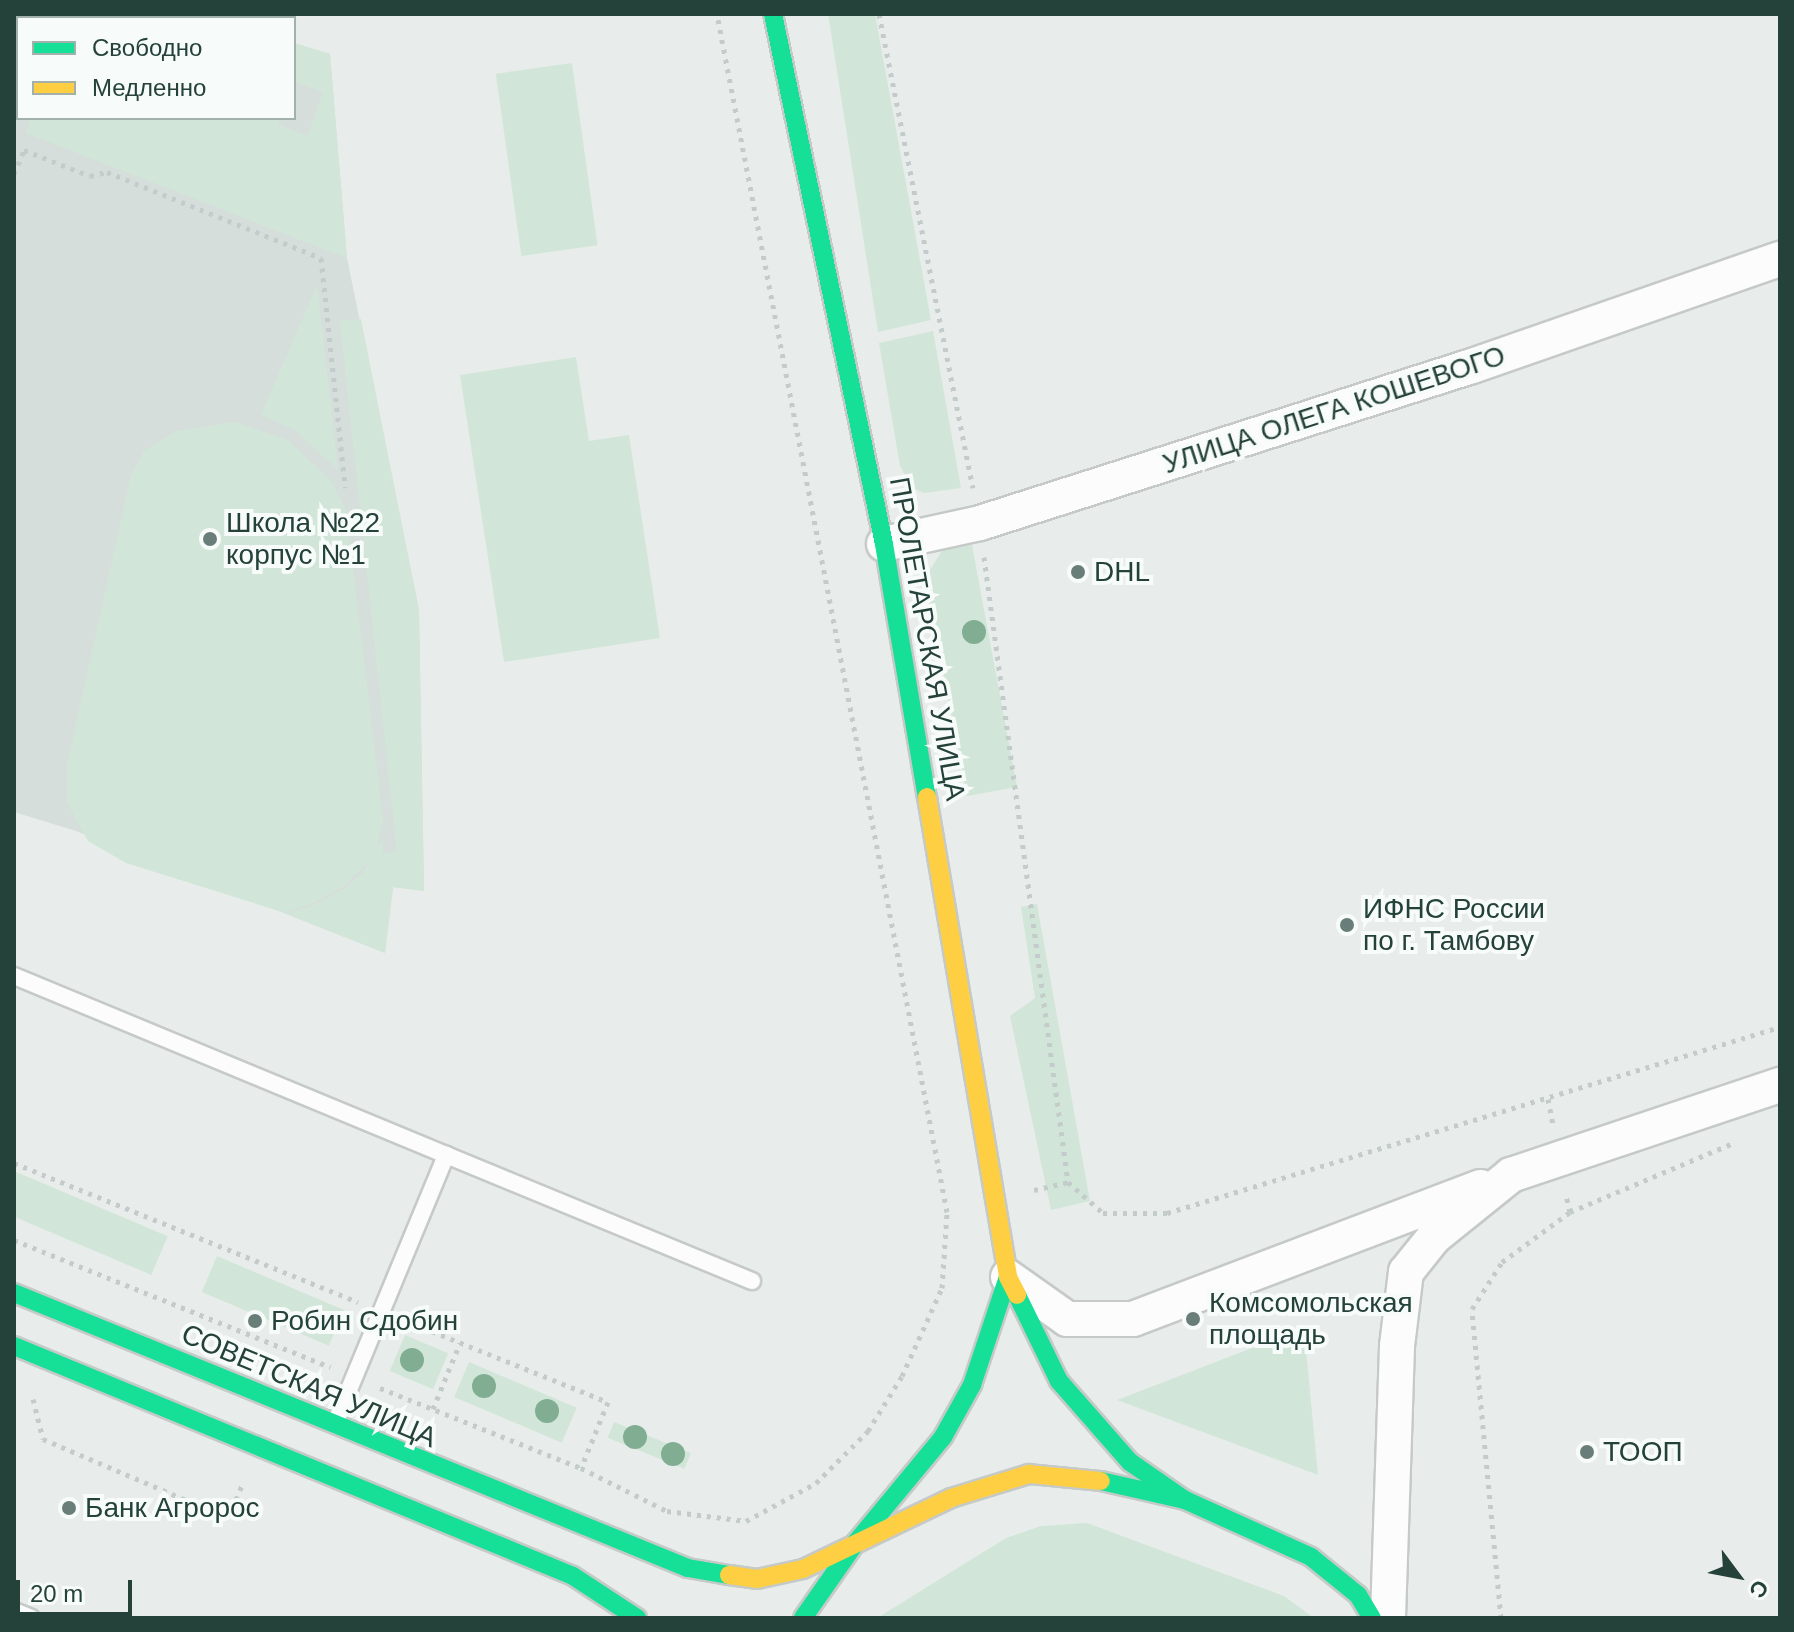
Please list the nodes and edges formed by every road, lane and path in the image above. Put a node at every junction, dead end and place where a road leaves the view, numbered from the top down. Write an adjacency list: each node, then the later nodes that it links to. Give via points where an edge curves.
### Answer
1 (717, 14): 31 (path, via 947,1212 942,1288 902,1376 868,1431 816,1483 746,1521 667,1511)
2 (773, 14): 8 (main road, ПРОЛЕТАРСКАЯ УЛИЦА)
3 (879, 14): 7 (path)
4 (14, 174): 6 (path, via 24,150 90,176 107,172 321,258)
5 (1780, 259): 7 (street, УЛИЦА ОЛЕГА КОШЕВОГО, via 1472,366)
6 (345, 488)
7 (980, 523): 8 (street, УЛИЦА ОЛЕГА КОШЕВОГО); 12 (path, via 1068,1182 1103,1213 1167,1213)
8 (884, 544): 20 (main road, ПРОЛЕТАРСКАЯ УЛИЦА)
9 (14, 976): 14 (lane)
10 (1780, 1027): 12 (path)
11 (1780, 1085): 15 (street)
12 (1548, 1099): 15 (path)
13 (1738, 1141): 18 (path)
14 (446, 1155): 21 (lane); 27 (lane)
15 (1559, 1158): 17 (street); 18 (path)
16 (14, 1163): 23 (path)
17 (1511, 1175): 20 (street, via 1133,1319 1067,1319); 40 (street, via 1434,1237 1406,1272 1397,1346)
18 (1570, 1212): 41 (path, via 1502,1262 1472,1309)
19 (14, 1240): 27 (path)
20 (1008, 1277): 33 (main road, via 1059,1381 1130,1462); 34 (main road, via 972,1385 958,1411 943,1437)
21 (752, 1281)
22 (14, 1293): 30 (main road, СОВЕТСКАЯ УЛИЦА)
23 (374, 1308)
24 (388, 1314): 25 (path)
25 (460, 1343): 29 (path); 31 (path, via 608,1402)
26 (14, 1346): 37 (main road, via 573,1576)
27 (354, 1377): 29 (path); 30 (lane)
28 (31, 1392): 32 (path, via 43,1439 57,1445 228,1518 243,1483)
29 (433, 1409): 31 (path)
30 (334, 1427): 34 (main road, СОВЕТСКАЯ УЛИЦА, via 688,1568 757,1579 803,1569)
31 (581, 1468)
32 (258, 1489)
33 (1185, 1500): 34 (main road, СОВЕТСКАЯ УЛИЦА, via 1104,1481 1029,1474 951,1498); 39 (main road, via 1311,1557 1358,1595)
34 (857, 1541): 38 (main road)
35 (14, 1611): 36 (lane)
36 (31, 1618)
37 (637, 1618)
38 (803, 1618)
39 (1372, 1618)
40 (1388, 1618)
41 (1501, 1618)

